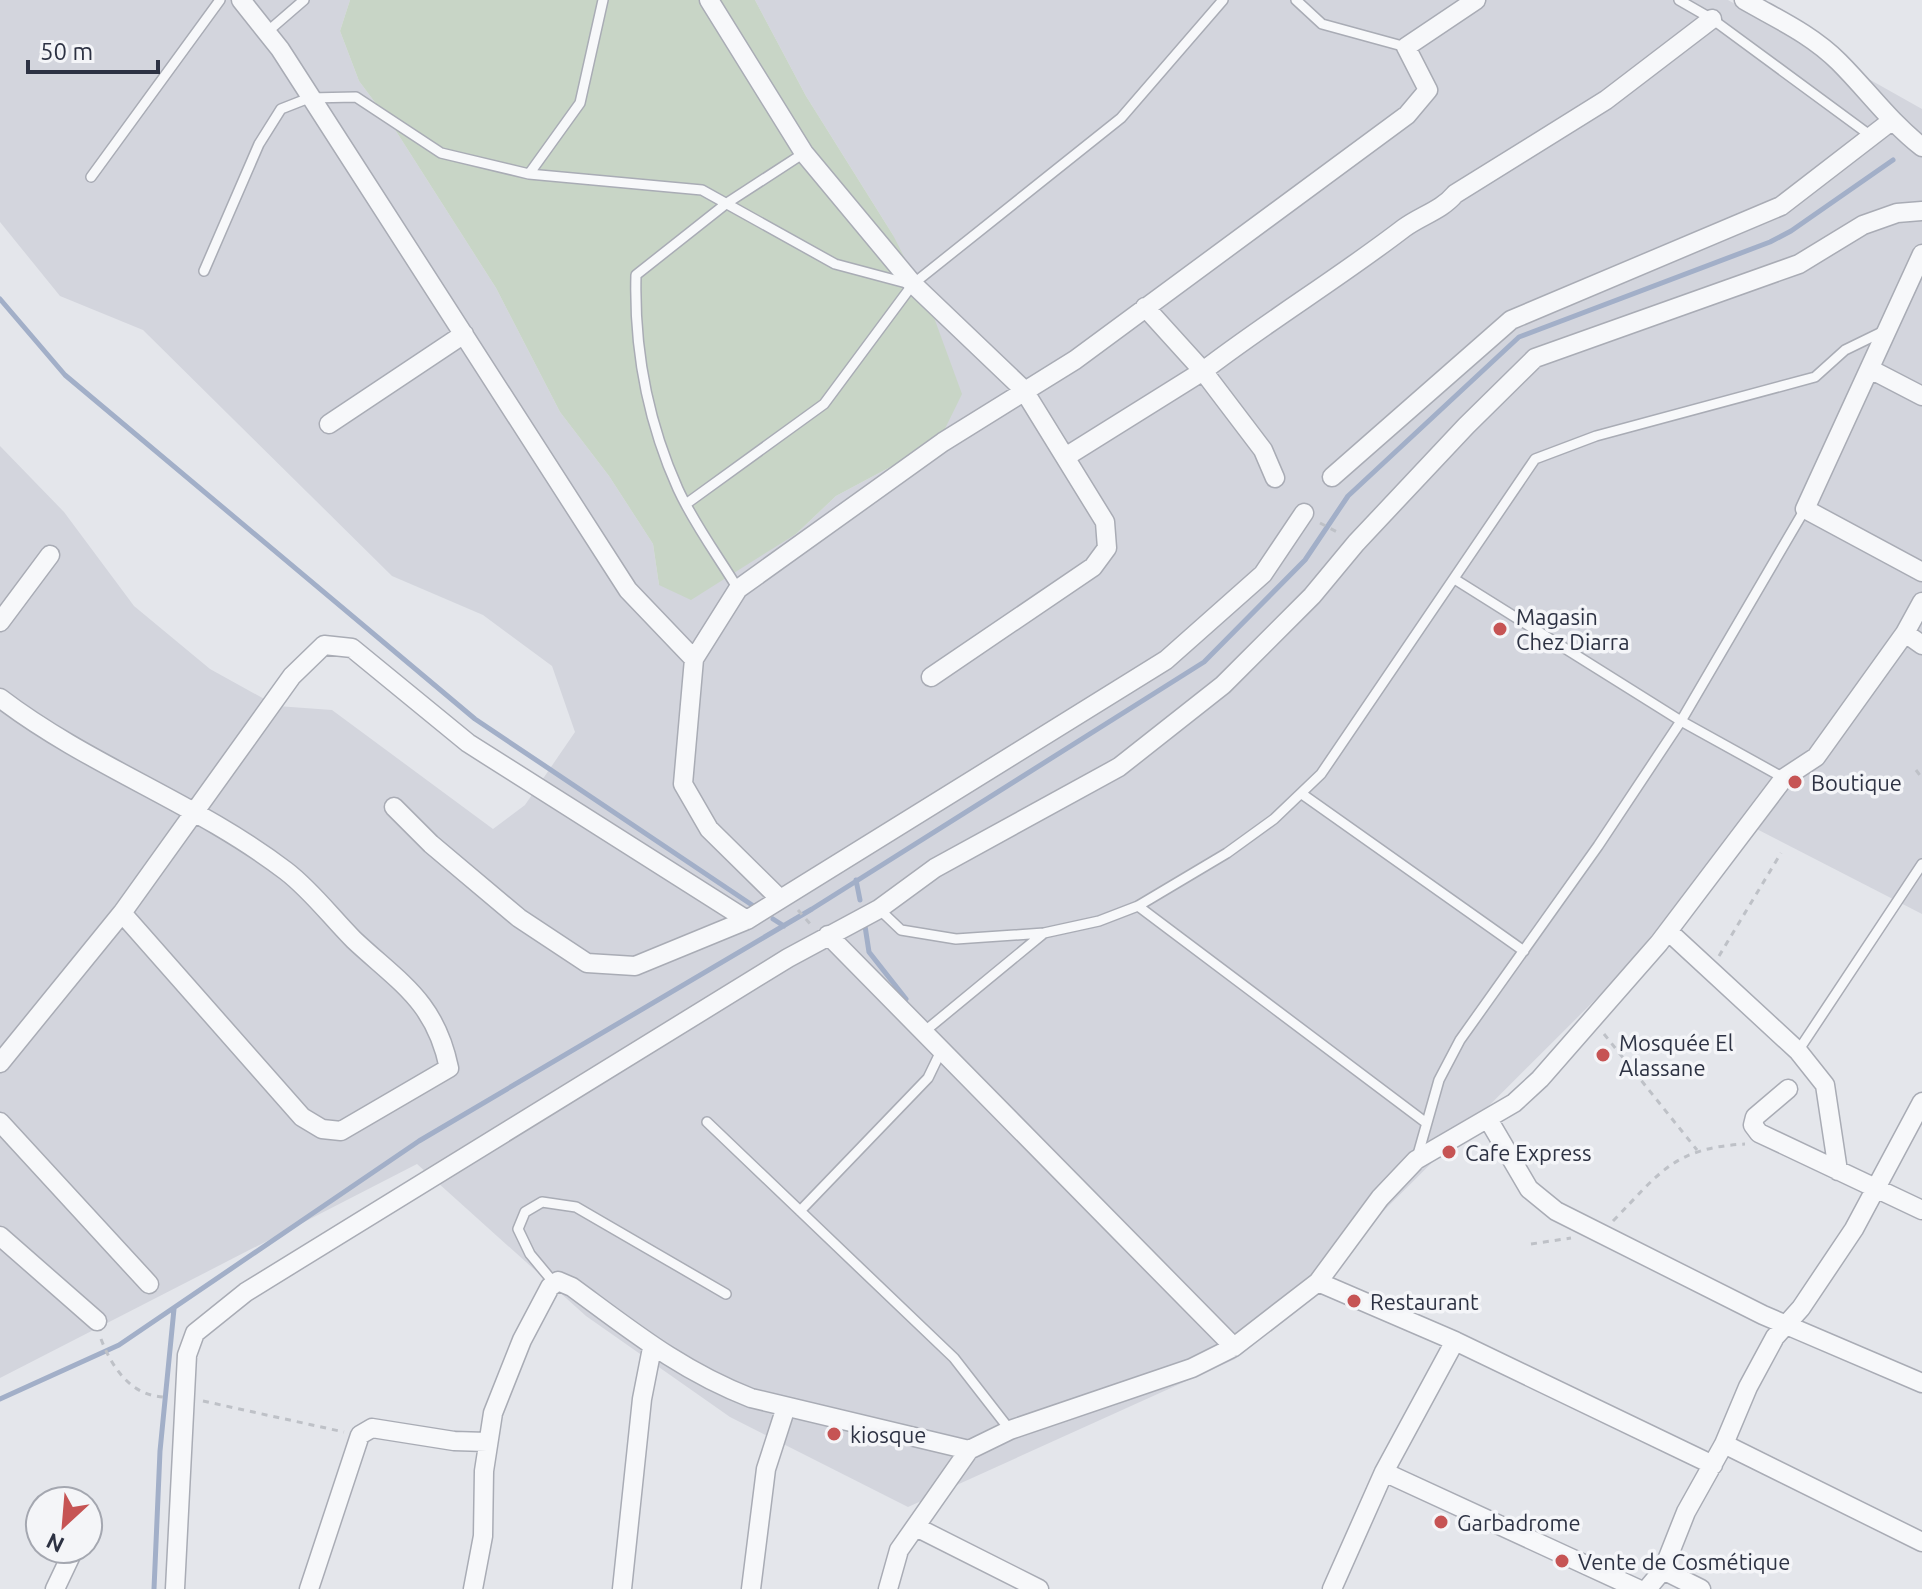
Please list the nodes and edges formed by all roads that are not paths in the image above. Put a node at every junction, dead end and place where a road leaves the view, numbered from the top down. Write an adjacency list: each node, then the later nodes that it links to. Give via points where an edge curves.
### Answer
1 (220, 0): 21 (lane)
2 (241, 0): 13 (street)
3 (304, 0): 13 (lane)
4 (603, 0): 20 (lane, via 580,103)
5 (709, 0): 11 (street)
6 (1223, 0): 26 (lane, via 1121,118)
7 (1296, 0): 14 (lane, via 1322,24)
8 (1476, 0): 14 (street)
9 (1679, 0): 12 (lane)
10 (1744, 0): 16 (street, via 1803,32 1837,60)
11 (721, 8): 19 (street)
12 (1712, 19): 17 (lane); 31 (street, via 1606,100 1424,214)
13 (267, 32): 15 (street)
14 (1406, 47): 27 (street, via 1428,90 1407,115)
15 (309, 98): 20 (lane, via 356,97 441,153); 25 (lane, via 281,109 259,144); 29 (street)
16 (1890, 122): 17 (street); 18 (street)
17 (1871, 136): 36 (street, via 1781,206 1511,320)
18 (1922, 147)
19 (804, 153): 22 (lane); 26 (street)
20 (529, 174): 22 (lane, via 702,190)
21 (91, 177)
22 (727, 203): 26 (lane, via 835,264); 38 (lane, via 636,275 634,320 643,376 658,438)
23 (1922, 211): 60 (street, via 1863,225 1799,264 1535,358 1223,685 1119,767 935,868)
24 (1922, 254): 28 (street)
25 (204, 271)
26 (913, 284): 32 (street); 38 (lane, via 824,404)
27 (1145, 307): 31 (street); 32 (street, via 1075,360)
28 (1889, 329): 30 (street); 43 (lane, via 1845,350 1815,377 1548,451 1525,472)
29 (464, 334): 34 (street); 49 (street, via 628,590)
30 (1870, 369): 33 (street); 39 (street)
31 (1203, 371): 35 (street); 37 (street, via 1263,450)
32 (1023, 389): 35 (street); 44 (street)
33 (1922, 396)
34 (329, 424)
35 (1067, 456): 50 (street, via 1105,522 1107,548 1093,567)
36 (1332, 477)
37 (1275, 478)
38 (686, 504): 44 (lane)
39 (1805, 509): 42 (street); 52 (lane)
40 (1308, 516): 58 (street, via 1263,574 1166,660)
41 (50, 555): 46 (street)
42 (1922, 572)
43 (1456, 580): 52 (lane); 54 (lane, via 1340,750)
44 (738, 589): 49 (street)
45 (1922, 602): 47 (street)
46 (0, 622)
47 (1905, 633): 48 (street); 53 (street, via 1816,757)
48 (1922, 645)
49 (694, 659): 58 (street, via 683,784 709,829)
50 (931, 677)
51 (0, 698): 56 (street, via 57,738)
52 (1681, 721): 53 (lane); 66 (lane)
53 (1784, 778): 63 (street)
54 (1302, 794): 59 (lane, via 1227,853); 66 (lane)
55 (394, 807): 62 (street, via 519,918 587,963 635,966)
56 (192, 812): 61 (street); 61 (street, via 285,870 407,984 442,1036 449,1068 341,1131 322,1129 302,1117); 62 (street, via 292,676 324,645 352,648 468,743)
57 (1922, 864): 69 (lane)
58 (786, 901): 62 (street)
59 (1138, 906): 65 (lane); 76 (lane)
60 (879, 909): 64 (street); 65 (lane, via 901,930 956,939)
61 (122, 913): 70 (street)
62 (747, 920)
63 (1668, 931): 69 (street); 73 (street, via 1540,1079)
64 (821, 932): 67 (street); 107 (street, via 246,1292 195,1333 187,1355)
65 (1044, 933): 67 (lane)
66 (1524, 951): 76 (lane, via 1460,1040)
67 (925, 1031): 68 (street)
68 (942, 1049): 81 (lane, via 928,1078); 90 (street)
69 (1798, 1051): 78 (street, via 1825,1085)
70 (0, 1063)
71 (1788, 1089): 78 (street, via 1753,1122 1754,1129)
72 (1922, 1102): 79 (street)
73 (1488, 1119): 77 (street); 88 (street, via 1535,1197 1763,1315)
74 (0, 1122): 85 (street)
75 (707, 1122): 81 (lane)
76 (1425, 1122): 77 (lane)
77 (1416, 1160): 83 (street, via 1380,1198)
78 (1838, 1171): 79 (street)
79 (1877, 1189): 80 (street); 88 (street)
80 (1922, 1210)
81 (800, 1211): 96 (lane, via 954,1358)
82 (0, 1236): 87 (street)
83 (1318, 1282): 89 (street); 90 (street)
84 (554, 1283): 86 (lane, via 518,1229 525,1212 542,1202 576,1207); 91 (street, via 572,1287); 97 (street, via 522,1340)
85 (149, 1284)
86 (726, 1294)
87 (97, 1321)
88 (1787, 1322): 92 (street); 98 (street, via 1748,1387)
89 (1455, 1341): 100 (street); 101 (street)
90 (1234, 1347): 96 (street, via 1192,1368)
91 (652, 1348): 93 (street, via 700,1378); 110 (street)
92 (1922, 1383)
93 (751, 1398): 94 (street); 95 (street)
94 (786, 1407): 99 (street); 111 (street, via 766,1469)
95 (751, 1418)
96 (1010, 1430): 99 (street)
97 (487, 1442): 108 (street, via 372,1428 360,1435); 109 (street, via 483,1536)
98 (1724, 1444): 100 (street); 103 (street)
99 (969, 1450): 102 (street)
100 (1713, 1465): 105 (street, via 1686,1512)
101 (1384, 1472): 114 (street); 115 (street)
102 (916, 1527): 112 (street, via 893,1564); 113 (street)
103 (1922, 1542)
104 (66, 1565): 106 (street)
105 (1663, 1570): 116 (street); 117 (street)
106 (55, 1589)
107 (175, 1589)
108 (309, 1589)
109 (473, 1589)
110 (622, 1589)
111 (751, 1589)
112 (888, 1589)
113 (1039, 1589)
114 (1332, 1589)
115 (1638, 1589)
116 (1647, 1589)
117 (1701, 1589)

